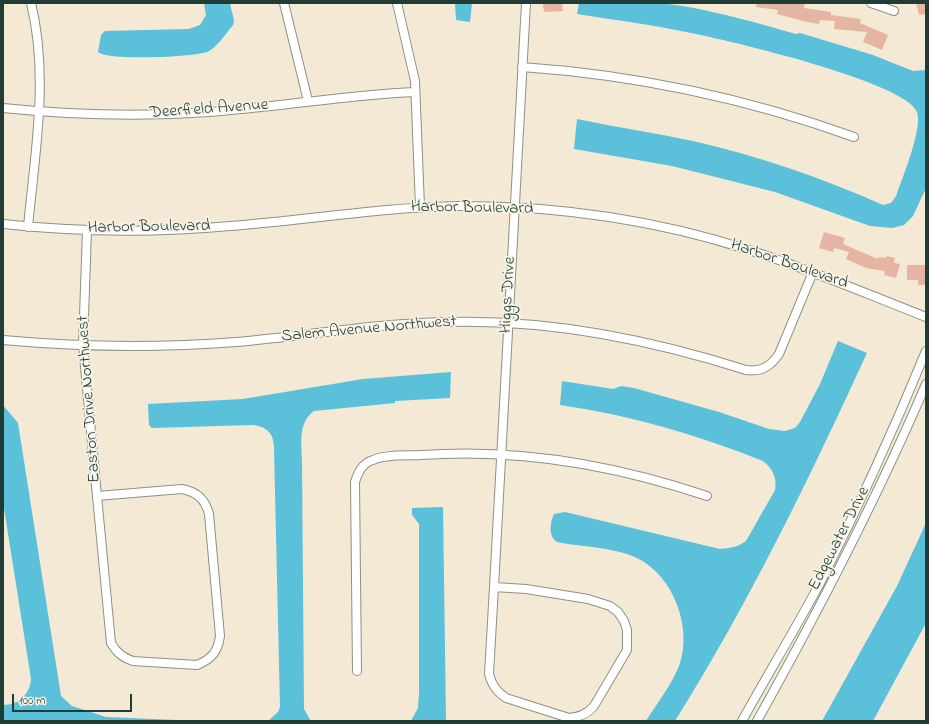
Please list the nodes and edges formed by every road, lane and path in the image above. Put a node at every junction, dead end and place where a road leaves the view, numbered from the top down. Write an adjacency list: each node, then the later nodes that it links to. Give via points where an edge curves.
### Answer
1 (31, 3): 11 (street, via 41,63)
2 (284, 3): 9 (street)
3 (398, 3): 8 (street, via 412,62)
4 (526, 3): 7 (street, Higgs Drive)
5 (871, 3): 6 (street)
6 (894, 11)
7 (522, 67): 12 (street, via 600,74 678,86 773,110); 14 (street, Higgs Drive)
8 (415, 92): 9 (street, Deerfield Avenue); 13 (street)
9 (308, 101): 11 (street, Deerfield Avenue, via 251,109 166,114)
10 (3, 108): 11 (street, Deerfield Avenue)
11 (39, 112): 16 (street)
12 (854, 137)
13 (420, 207): 14 (street, Harbor Boulevard); 17 (street, Harbor Boulevard, via 351,212 226,227)
14 (514, 208): 18 (street, Harbor Boulevard, via 597,216 682,232 748,249); 20 (street, Higgs Drive)
15 (3, 224): 16 (street, Harbor Boulevard)
16 (28, 227): 17 (street, Harbor Boulevard)
17 (87, 230): 22 (street, Easton Drive Northwest)
18 (813, 272): 19 (street, Harbor Boulevard); 20 (street, Salem Avenue Northwest, via 774,363 756,371 628,338 583,330)
19 (926, 317)
20 (508, 323): 22 (street, Salem Avenue Northwest, via 402,324 184,345); 25 (street, Higgs Drive)
21 (3, 340): 22 (street, Salem Avenue Northwest)
22 (83, 345): 26 (street, Easton Drive Northwest)
23 (926, 352): 30 (street, Edgewater Drive, via 864,495 820,582)
24 (926, 384): 31 (street, Edgewater Drive, via 886,476 832,584)
25 (501, 455): 27 (street, via 547,459 615,470); 28 (street, Higgs Drive); 29 (street, via 430,454 392,457 373,460 364,465 358,473 355,482)
26 (97, 496): 26 (street, Easton Drive Northwest, via 182,489 196,494 206,504 220,636 219,646 214,655 206,661 197,664 133,661 116,651 111,643)
27 (706, 496)
28 (494, 587): 28 (street, Higgs Drive, via 600,602 610,606 624,621 627,630 627,650 588,713 569,718 506,698 497,692 489,674)
29 (357, 671)
30 (742, 721)
31 (757, 721)

